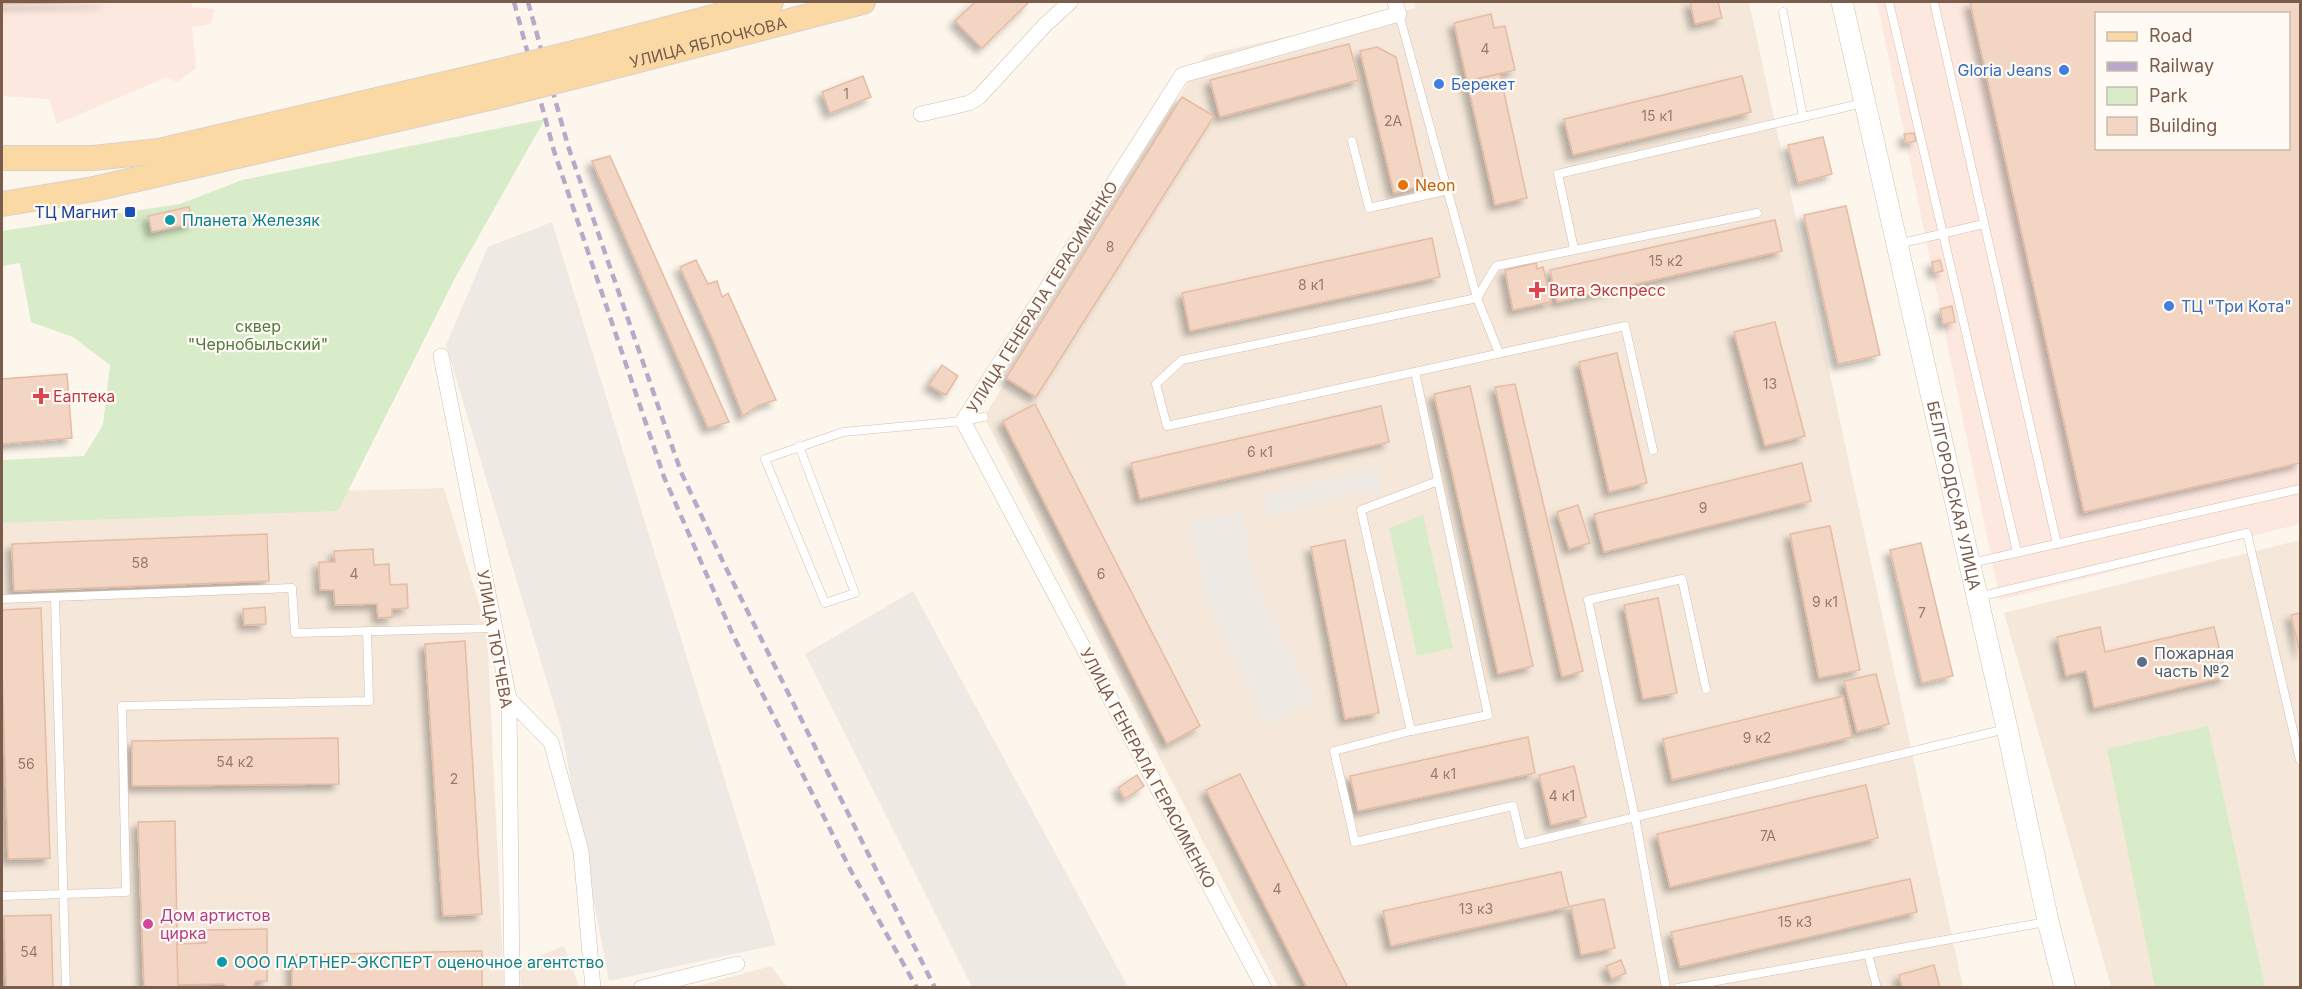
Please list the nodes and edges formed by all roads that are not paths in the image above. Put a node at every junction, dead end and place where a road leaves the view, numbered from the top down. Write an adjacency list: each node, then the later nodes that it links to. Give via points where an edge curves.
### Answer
1 (771, 2): 11 (main road, УЛИЦА ЯБЛОЧКОВА)
2 (863, 2): 11 (main road, УЛИЦА ЯБЛОЧКОВА)
3 (1053, 2): 10 (street)
4 (1070, 2): 10 (street)
5 (1842, 2): 12 (main road, БЕЛГОРОДСКАЯ УЛИЦА)
6 (1889, 2): 21 (lane)
7 (1934, 2): 20 (lane)
8 (1397, 8): 17 (lane); 29 (street, УЛИЦА ГЕНЕРАЛА ГЕРАСИМЕНКО, via 1182,75)
9 (1783, 12): 14 (lane)
10 (1044, 26): 13 (street, via 979,97)
11 (585, 62): 16 (main road, bridge, via 488,74 159,151 93,158); 18 (main road, bridge, via 493,98 94,189)
12 (1864, 103): 14 (lane); 22 (main road, БЕЛГОРОДСКАЯ УЛИЦА)
13 (921, 114)
14 (1803, 117): 23 (lane, via 1558,174)
15 (1352, 141): 17 (lane, via 1369,208)
16 (2, 158)
17 (1449, 190): 24 (lane)
18 (2, 204)
19 (1757, 213): 23 (lane)
20 (1984, 224): 21 (lane); 34 (lane)
21 (1944, 234): 22 (lane); 35 (lane)
22 (1897, 245): 36 (main road, БЕЛГОРОДСКАЯ УЛИЦА)
23 (1574, 249): 24 (lane, via 1496,266)
24 (1477, 298): 25 (lane); 27 (lane, via 1182,360 1156,384 1167,426)
25 (1499, 353): 27 (lane); 31 (lane, via 1624,326)
26 (441, 356): 40 (street, УЛИЦА ТЮТЧЕВА)
27 (1414, 372): 32 (lane)
28 (984, 417): 29 (lane)
29 (963, 421): 30 (lane, via 843,432); 57 (street, УЛИЦА ГЕНЕРАЛА ГЕРАСИМЕНКО)
30 (799, 446): 30 (lane, via 765,459 825,603 855,593)
31 (1653, 450)
32 (1438, 481): 45 (lane, via 1361,510); 45 (lane, via 1488,715)
33 (2301, 489): 34 (lane)
34 (2056, 544): 35 (lane)
35 (2017, 552): 36 (lane)
36 (1969, 563): 37 (main road, БЕЛГОРОДСКАЯ УЛИЦА)
37 (1977, 597): 44 (main road, БЕЛГОРОДСКАЯ УЛИЦА); 46 (lane, via 2247,533)
38 (55, 598): 39 (lane); 41 (lane, via 292,588 295,633); 48 (lane)
39 (2, 599)
40 (495, 628): 41 (lane); 43 (street, УЛИЦА ТЮТЧЕВА)
41 (367, 631): 48 (lane, via 369,701 122,706 126,892)
42 (1706, 689): 47 (lane, via 1682,579 1588,600)
43 (508, 699): 54 (street, УЛИЦА ТЮТЧЕВА); 55 (street, via 551,742 581,851)
44 (2007, 728): 47 (lane); 50 (main road, БЕЛГОРОДСКАЯ УЛИЦА)
45 (1411, 731): 47 (lane, via 1334,751 1354,842 1513,806 1522,844)
46 (2301, 759)
47 (1635, 817): 58 (lane)
48 (63, 893): 49 (lane); 53 (lane)
49 (2, 896)
50 (2048, 921): 51 (lane); 61 (main road, БЕЛГОРОДСКАЯ УЛИЦА)
51 (1868, 954): 59 (lane); 60 (lane)
52 (737, 964): 56 (street)
53 (66, 987)
54 (512, 987)
55 (593, 987)
56 (641, 987)
57 (1264, 987)
58 (1666, 987)
59 (1684, 987)
60 (1877, 987)
61 (2065, 987)

